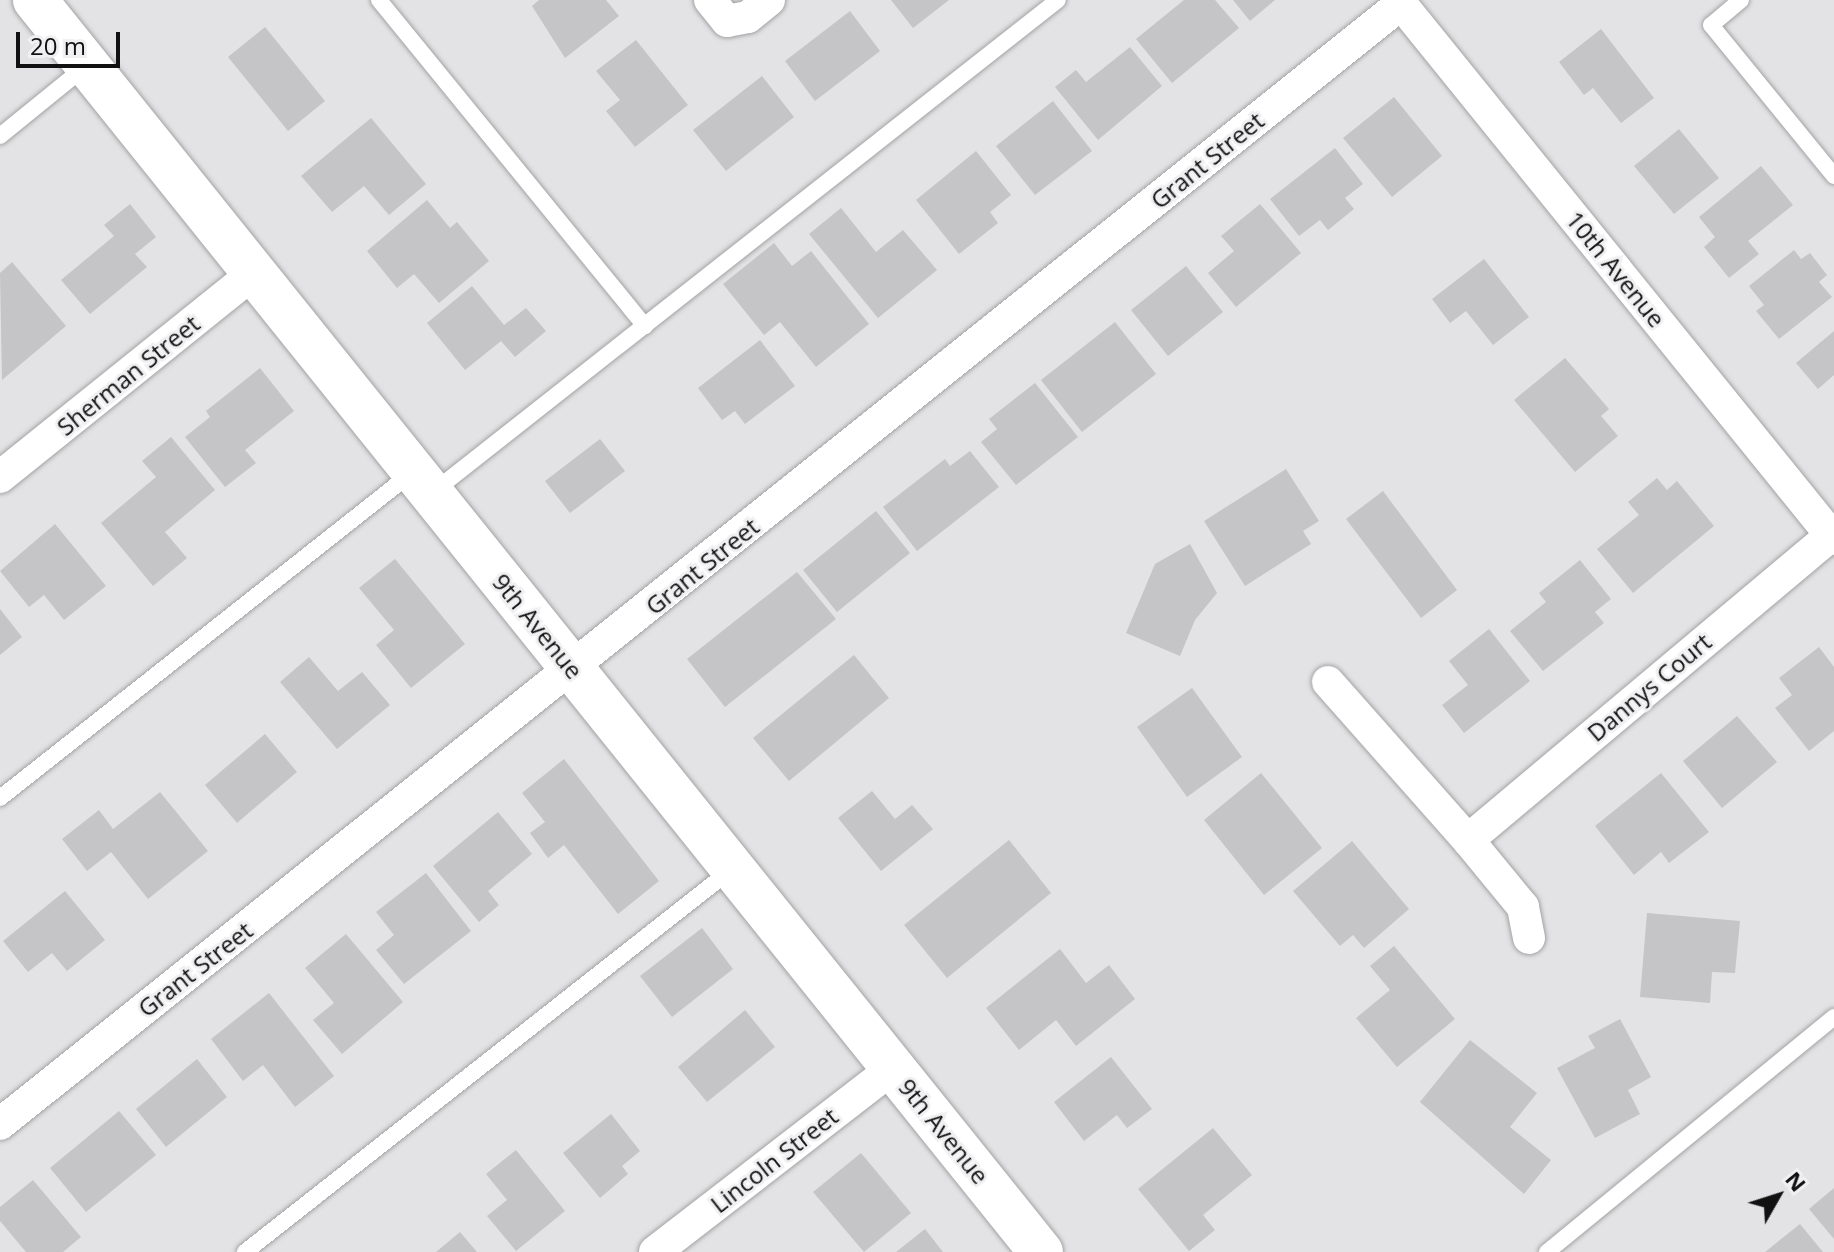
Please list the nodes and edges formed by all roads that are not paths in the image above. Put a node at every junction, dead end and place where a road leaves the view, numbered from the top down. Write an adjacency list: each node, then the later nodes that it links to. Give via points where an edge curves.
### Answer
1 (35, 0): 8 (main road, 9th Avenue)
2 (379, 0): 12 (lane)
3 (769, 0): 7 (street, via 748,17)
4 (1058, 0): 12 (lane)
5 (1741, 0): 10 (lane, via 1711,25)
6 (1399, 2): 15 (street, 10th Avenue); 16 (street, Grant Street)
7 (719, 11)
8 (88, 65): 9 (lane); 11 (main road, 9th Avenue)
9 (0, 136)
10 (1834, 176)
11 (254, 273): 13 (street, Sherman Street); 14 (main road, 9th Avenue)
12 (645, 326): 14 (lane)
13 (0, 477)
14 (423, 482): 16 (main road, 9th Avenue); 18 (lane)
15 (1832, 537): 19 (street, Dannys Court)
16 (573, 669): 20 (main road, 9th Avenue); 24 (street, Grant Street)
17 (1328, 682): 19 (street)
18 (0, 798)
19 (1468, 840): 21 (street, via 1523,907)
20 (733, 868): 23 (main road, 9th Avenue); 25 (lane)
21 (1529, 938)
22 (1834, 1017): 28 (lane)
23 (893, 1068): 26 (street, Lincoln Street); 27 (main road, 9th Avenue)
24 (0, 1124)
25 (245, 1252)
26 (655, 1252)
27 (1041, 1252)
28 (1547, 1252)

